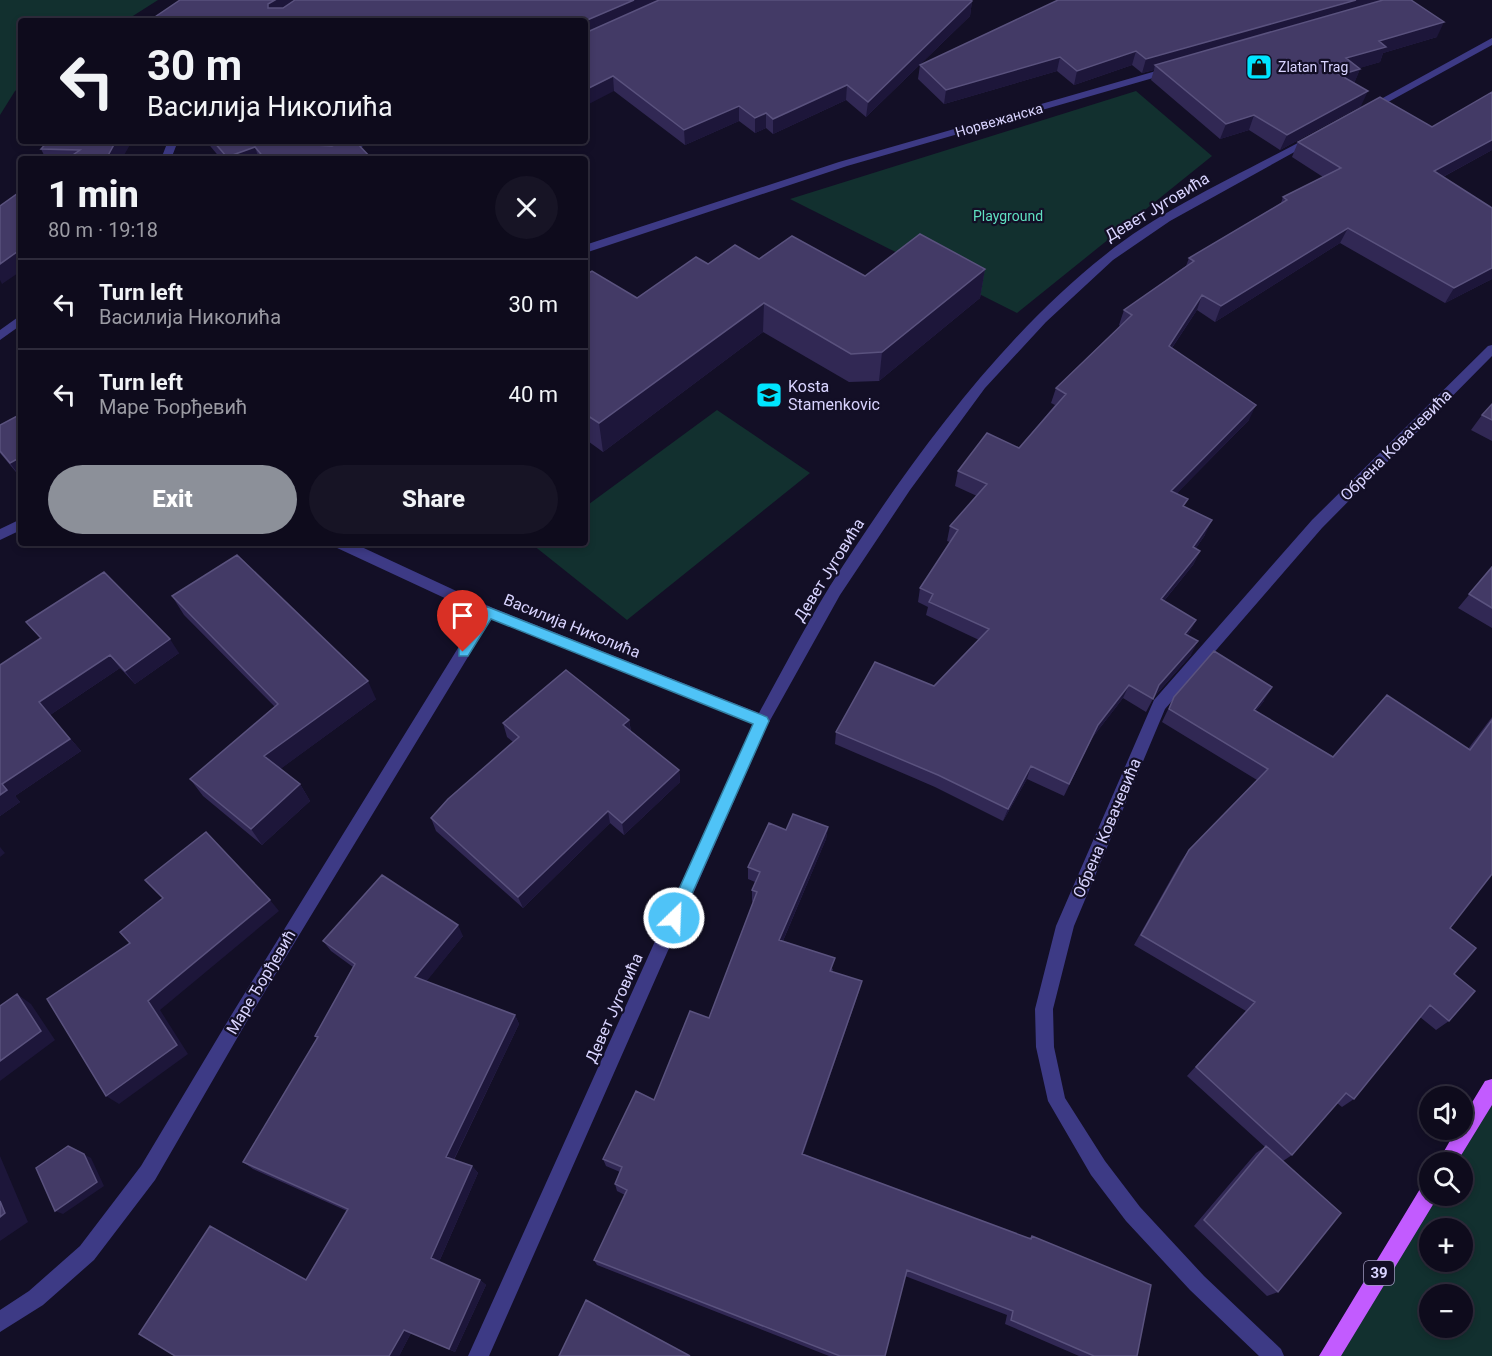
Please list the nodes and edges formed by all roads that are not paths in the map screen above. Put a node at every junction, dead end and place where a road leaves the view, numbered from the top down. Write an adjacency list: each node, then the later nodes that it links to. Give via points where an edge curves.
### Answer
1 (1492, 41): 3 (street)
2 (1183, 67): 7 (street, Норвежанска, via 843,164)
3 (1358, 115)
4 (1327, 131): 15 (street, Девет Југовића, via 1166,219 1109,257 1042,319 981,385 905,486 835,591)
5 (361, 144): 6 (street)
6 (335, 156)
7 (588, 248)
8 (18, 321): 9 (street)
9 (0, 336)
10 (1492, 349): 21 (street, Обрена Ковачевића, via 1317,524 1159,705 1065,926 1044,1009 1044,1047 1057,1101 1098,1168 1133,1214 1197,1283)
11 (18, 526): 12 (street)
12 (0, 535)
13 (346, 546): 14 (street, Василија Николића)
14 (488, 612): 15 (street, Василија Николића); 19 (street, Маре Ђорђевић, via 148,1173 87,1253 36,1298)
15 (762, 721): 20 (street, Девет Југовића)
16 (1492, 1088): 17 (main road)
17 (1453, 1152)
18 (1421, 1206): 22 (main road, 39)
19 (0, 1322)
20 (478, 1356)
21 (1274, 1356)
22 (1329, 1356)

